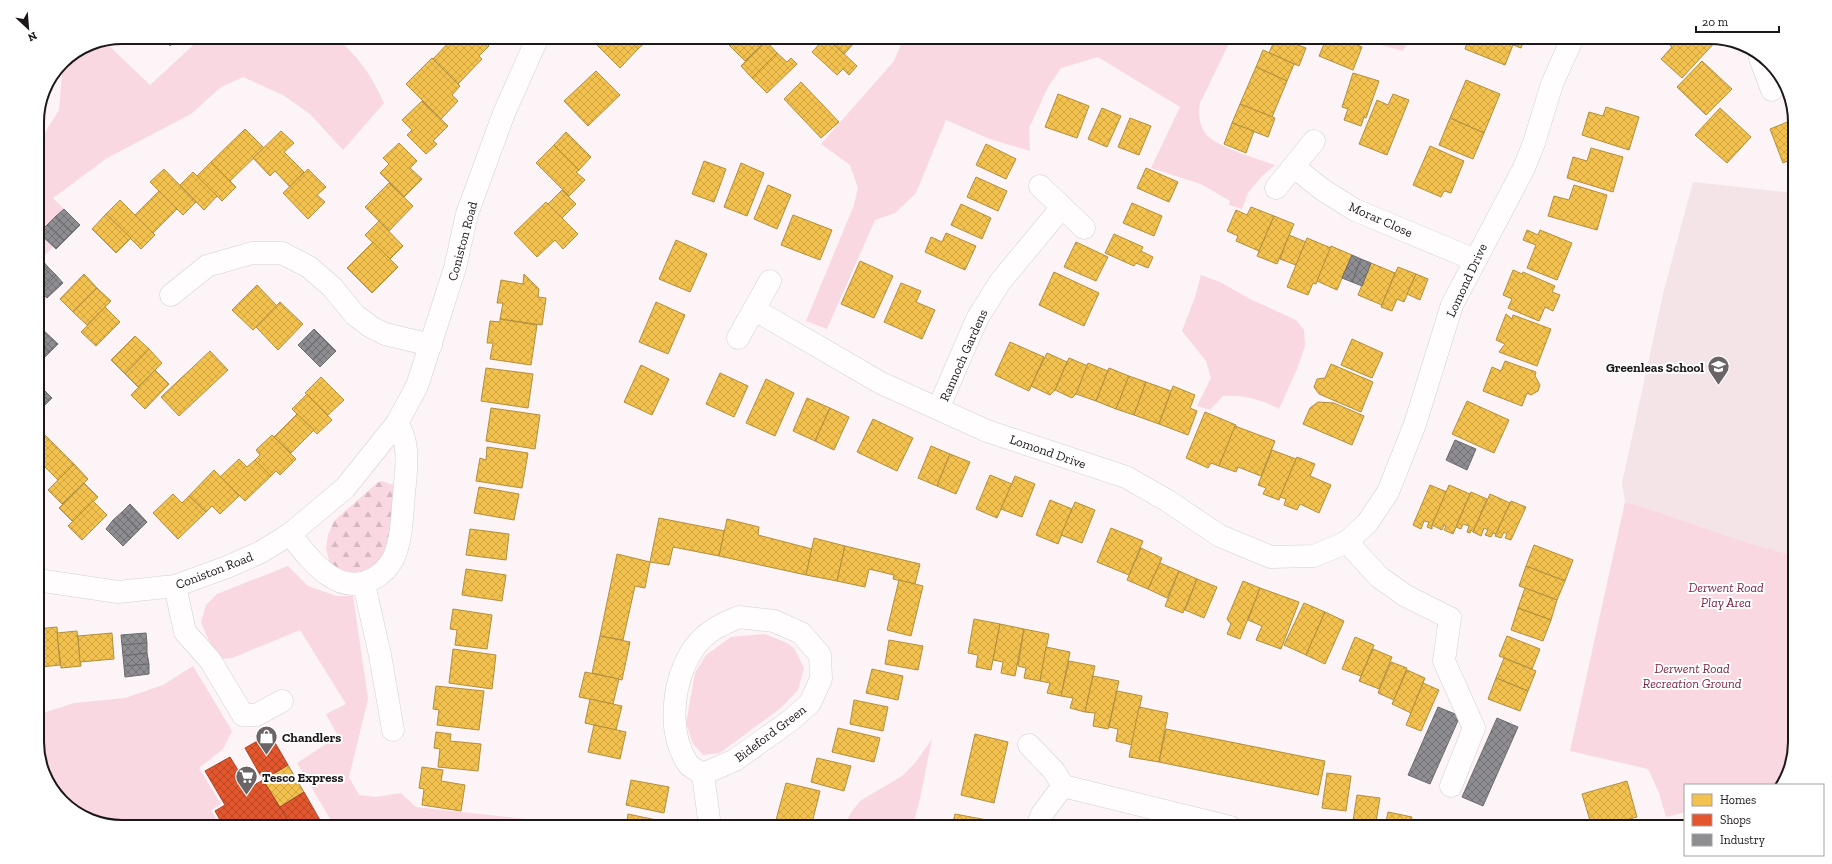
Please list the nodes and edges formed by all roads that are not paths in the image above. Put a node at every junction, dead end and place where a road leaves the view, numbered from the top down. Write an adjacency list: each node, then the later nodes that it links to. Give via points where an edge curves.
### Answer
1 (533, 44): 16 (street, Coniston Road, via 504,112 467,214 455,268)
2 (1570, 44): 11 (street, Lomond Drive, via 1552,84 1524,168)
3 (1762, 64): 4 (street)
4 (1772, 90)
5 (1314, 141): 6 (street)
6 (1294, 167): 8 (street); 11 (street, Morar Close, via 1323,190 1355,210)
7 (1040, 186): 9 (street)
8 (1276, 188)
9 (1062, 207): 10 (street); 17 (street, Rannoch Gardens, via 1000,282 977,319)
10 (1084, 228)
11 (1474, 260): 20 (street, Lomond Drive, via 1452,305 1415,424 1388,492 1368,522)
12 (770, 281): 14 (street)
13 (171, 295): 16 (street, via 207,266 252,253 282,253 309,267 332,288 355,315 371,327 386,334)
14 (755, 310): 15 (street); 17 (street, Lomond Drive, via 881,383)
15 (738, 338)
16 (431, 345): 18 (street, Coniston Road, via 417,386)
17 (938, 409): 20 (street, Lomond Drive, via 987,431 1126,477 1168,501 1220,536 1271,556 1314,556)
18 (397, 423): 19 (street, Coniston Road, via 345,488); 22 (street, via 403,432 407,461 400,537 393,558 382,574)
19 (290, 534): 22 (street, via 309,560 336,580); 23 (street, Coniston Road, via 261,552)
20 (1347, 542): 29 (street, via 1379,577 1406,596 1450,618 1444,661 1474,728)
21 (44, 581): 23 (street, Coniston Road, via 118,592)
22 (364, 584): 25 (street)
23 (175, 586): 24 (street, via 185,632 210,660 243,715 256,716)
24 (282, 701)
25 (393, 730)
26 (1029, 745): 28 (street, via 1054,771)
27 (703, 774): 27 (street, Bideford Green, via 688,765 675,734 674,709 681,674 695,647 714,628 739,617 774,621 801,633 820,655 822,679 810,703 791,720 735,760); 30 (street)
28 (1063, 786): 31 (street); 32 (street)
29 (1451, 786)
30 (709, 820)
31 (1040, 820)
32 (1201, 820)

